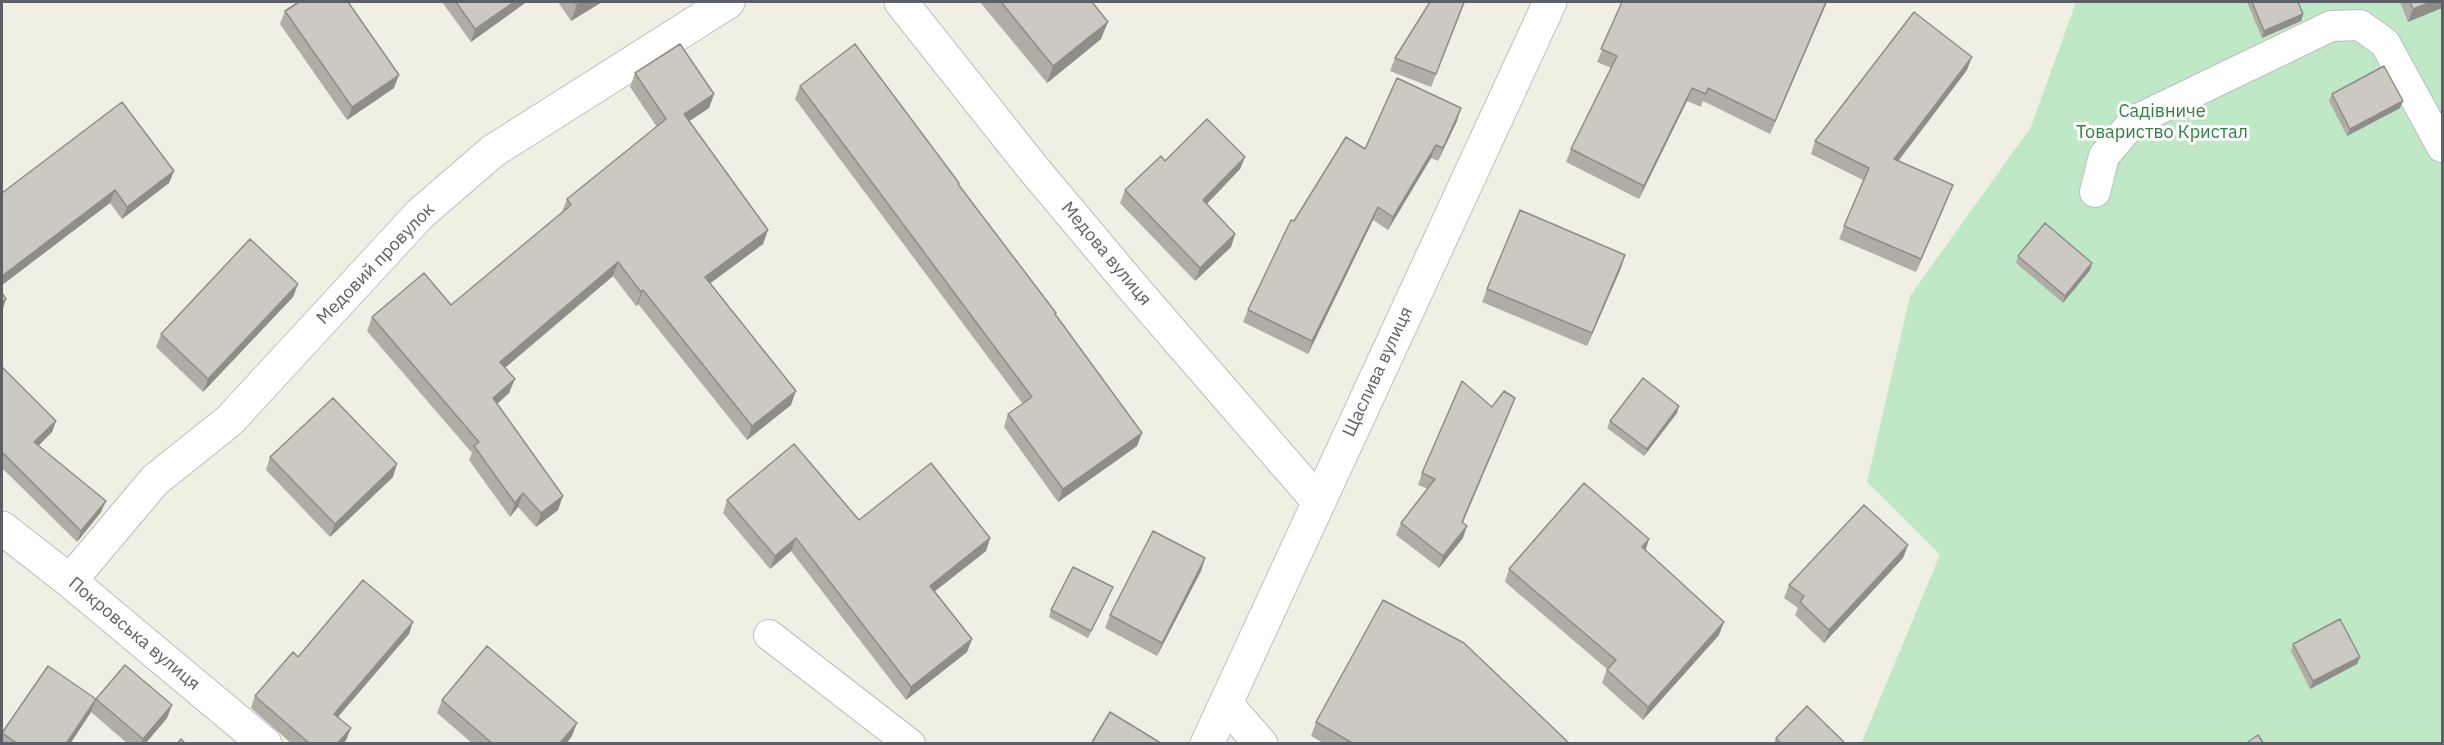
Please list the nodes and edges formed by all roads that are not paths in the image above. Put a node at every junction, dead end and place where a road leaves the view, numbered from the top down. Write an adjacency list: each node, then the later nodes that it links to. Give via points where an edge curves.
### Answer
1 (728, 2): 8 (street, Медовий провулок, via 493,151 420,214 229,421 155,480)
2 (901, 2): 6 (street, Медова вулиця, via 1136,291)
3 (1550, 2): 6 (street, Щаслива вулиця)
4 (2442, 147): 5 (lane, via 2385,43 2360,25 2331,26 2134,121 2104,156)
5 (2095, 192)
6 (1318, 501): 10 (street, Щаслива вулиця)
7 (2, 528): 8 (street, Покровська вулиця)
8 (70, 580): 11 (street, Покровська вулиця)
9 (769, 635): 12 (lane)
10 (1226, 704): 13 (street, Щаслива вулиця); 14 (street)
11 (265, 744)
12 (910, 744)
13 (1207, 744)
14 (1261, 744)

